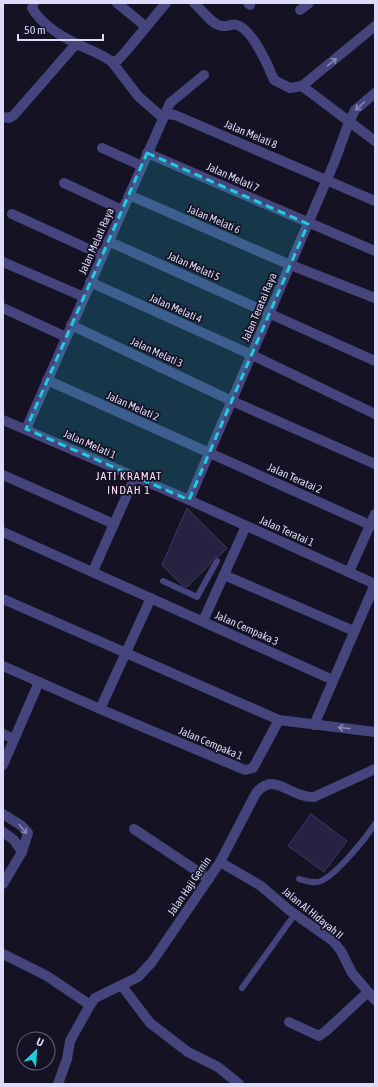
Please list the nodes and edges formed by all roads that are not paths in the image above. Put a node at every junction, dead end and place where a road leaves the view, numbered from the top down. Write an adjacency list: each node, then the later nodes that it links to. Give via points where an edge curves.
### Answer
1 (34, 3): 9 (street, via 32,8 36,14 52,29)
2 (117, 3): 7 (street)
3 (166, 3): 7 (street)
4 (194, 3): 12 (street, via 221,26 241,26 265,58 274,80 290,88)
5 (309, 3): 6 (street)
6 (300, 10)
7 (145, 26): 10 (street, via 118,60)
8 (375, 26): 12 (street, one-way to 8)
9 (76, 44): 10 (street); 15 (street, via 14,115 9,118)
10 (112, 62): 14 (street, via 138,96)
11 (204, 75): 14 (street, Jalan Melati Raya, via 170,103)
12 (302, 86): 16 (street)
13 (375, 93): 16 (street, Jalan Teratai Raya, one-way to 16, via 356,110)
14 (164, 116): 19 (street, Jalan Melati Raya); 21 (street, Jalan Melati 8, via 176,115)
15 (3, 117)
16 (349, 122): 17 (street); 21 (street, Jalan Teratai Raya)
17 (375, 141)
18 (102, 148): 20 (street)
19 (147, 153): 20 (street, Jalan Melati Raya); 27 (street, Jalan Melati 7)
20 (142, 166): 23 (street, Jalan Melati Raya)
21 (327, 180): 24 (street, Jalan Melati 8); 27 (street, Jalan Teratai Raya)
22 (64, 184): 25 (street)
23 (129, 195): 25 (street, Jalan Melati Raya); 32 (street, Jalan Melati 6)
24 (375, 201)
25 (122, 210): 28 (street, Jalan Melati Raya)
26 (12, 214): 30 (street)
27 (308, 224): 29 (street, Jalan Melati 7); 32 (street, Jalan Teratai Raya)
28 (108, 241): 30 (street, Jalan Melati Raya); 37 (street, Jalan Melati 5)
29 (375, 251)
30 (102, 255): 33 (street, Jalan Melati Raya)
31 (3, 262): 34 (street)
32 (290, 265): 35 (street, Jalan Melati 6); 37 (street, Jalan Teratai Raya)
33 (90, 282): 34 (street, Jalan Melati Raya); 40 (street, Jalan Melati 4)
34 (84, 296): 38 (street, Jalan Melati Raya)
35 (375, 298)
36 (3, 308): 39 (street)
37 (269, 314): 40 (street, Jalan Teratai Raya); 41 (street, Jalan Melati 5)
38 (71, 325): 39 (street, Jalan Melati Raya); 43 (street, Jalan Melati 3)
39 (66, 337): 42 (street, Jalan Melati Raya)
40 (252, 355): 43 (street, Jalan Teratai Raya); 44 (street, Jalan Melati 4)
41 (375, 361)
42 (47, 380): 46 (street, Jalan Melati Raya); 47 (street, Jalan Melati 2)
43 (232, 401): 47 (street, Jalan Teratai Raya); 48 (street, Jalan Melati 3)
44 (375, 414)
45 (3, 421): 46 (street, Jalan Melati 1)
46 (26, 429): 50 (street, Jalan Melati 1)
47 (209, 454): 51 (street, Jalan Teratai Raya); 54 (street, Jalan Teratai 2)
48 (375, 464)
49 (3, 475): 53 (street)
50 (135, 478): 51 (street, Jalan Melati 1); 53 (street)
51 (190, 500): 55 (street, Jalan Teratai 1)
52 (375, 514): 54 (street)
53 (114, 524): 58 (street)
54 (370, 525): 59 (street)
55 (246, 526): 59 (street, Jalan Teratai 1); 60 (street)
56 (3, 532): 58 (street, Jalan Cempaka 3)
57 (217, 561): 61 (lane)
58 (93, 571): 65 (street, Jalan Cempaka 3)
59 (349, 572): 63 (street, Jalan Teratai 1)
60 (224, 575): 64 (street); 68 (street)
61 (207, 580): 62 (lane, via 197,597); 64 (lane)
62 (163, 581)
63 (375, 584): 68 (street)
64 (219, 585): 67 (street)
65 (151, 598): 67 (street, Jalan Cempaka 3); 69 (street)
66 (3, 599): 69 (street)
67 (203, 621): 71 (street, Jalan Cempaka 3)
68 (354, 631): 71 (street)
69 (126, 652): 73 (street); 74 (street)
70 (3, 666): 72 (street, Jalan Cempaka 1)
71 (333, 680): 75 (street)
72 (39, 682): 73 (street, Jalan Cempaka 1); 78 (street)
73 (100, 709): 74 (street, Jalan Cempaka 1, via 245,770 253,768)
74 (279, 720): 75 (street)
75 (314, 725): 76 (street, one-way to 75)
76 (375, 732)
77 (3, 734): 78 (street)
78 (14, 739): 79 (street)
79 (3, 765)
80 (375, 769): 86 (street, Jalan Haji Gemin, via 314,797 296,795 278,784 270,783 261,787)
81 (3, 814): 85 (street, one-way to 85, via 28,833)
82 (375, 824): 88 (lane, via 355,850 329,875 312,883)
83 (134, 829): 87 (street)
84 (3, 832): 85 (street, via 14,840)
85 (22, 852): 89 (street)
86 (220, 862): 87 (street, Jalan Haji Gemin); 90 (street, Jalan Al Hidayah II, via 261,886)
87 (209, 879): 92 (street, Jalan Haji Gemin, via 152,962 138,977)
88 (299, 879)
89 (3, 884)
90 (295, 914): 93 (lane); 94 (street, Jalan Al Hidayah II, via 333,942 341,951 352,973)
91 (3, 954): 95 (street, via 47,976)
92 (122, 986): 95 (street, Jalan Haji Gemin, via 95,998); 98 (street, via 150,1023 188,1052 218,1067)
93 (242, 988)
94 (371, 996): 96 (street, via 319,1036)
95 (90, 1005): 97 (street, Jalan Haji Gemin, via 70,1040 67,1059)
96 (289, 1022)
97 (58, 1084)
98 (239, 1084)

